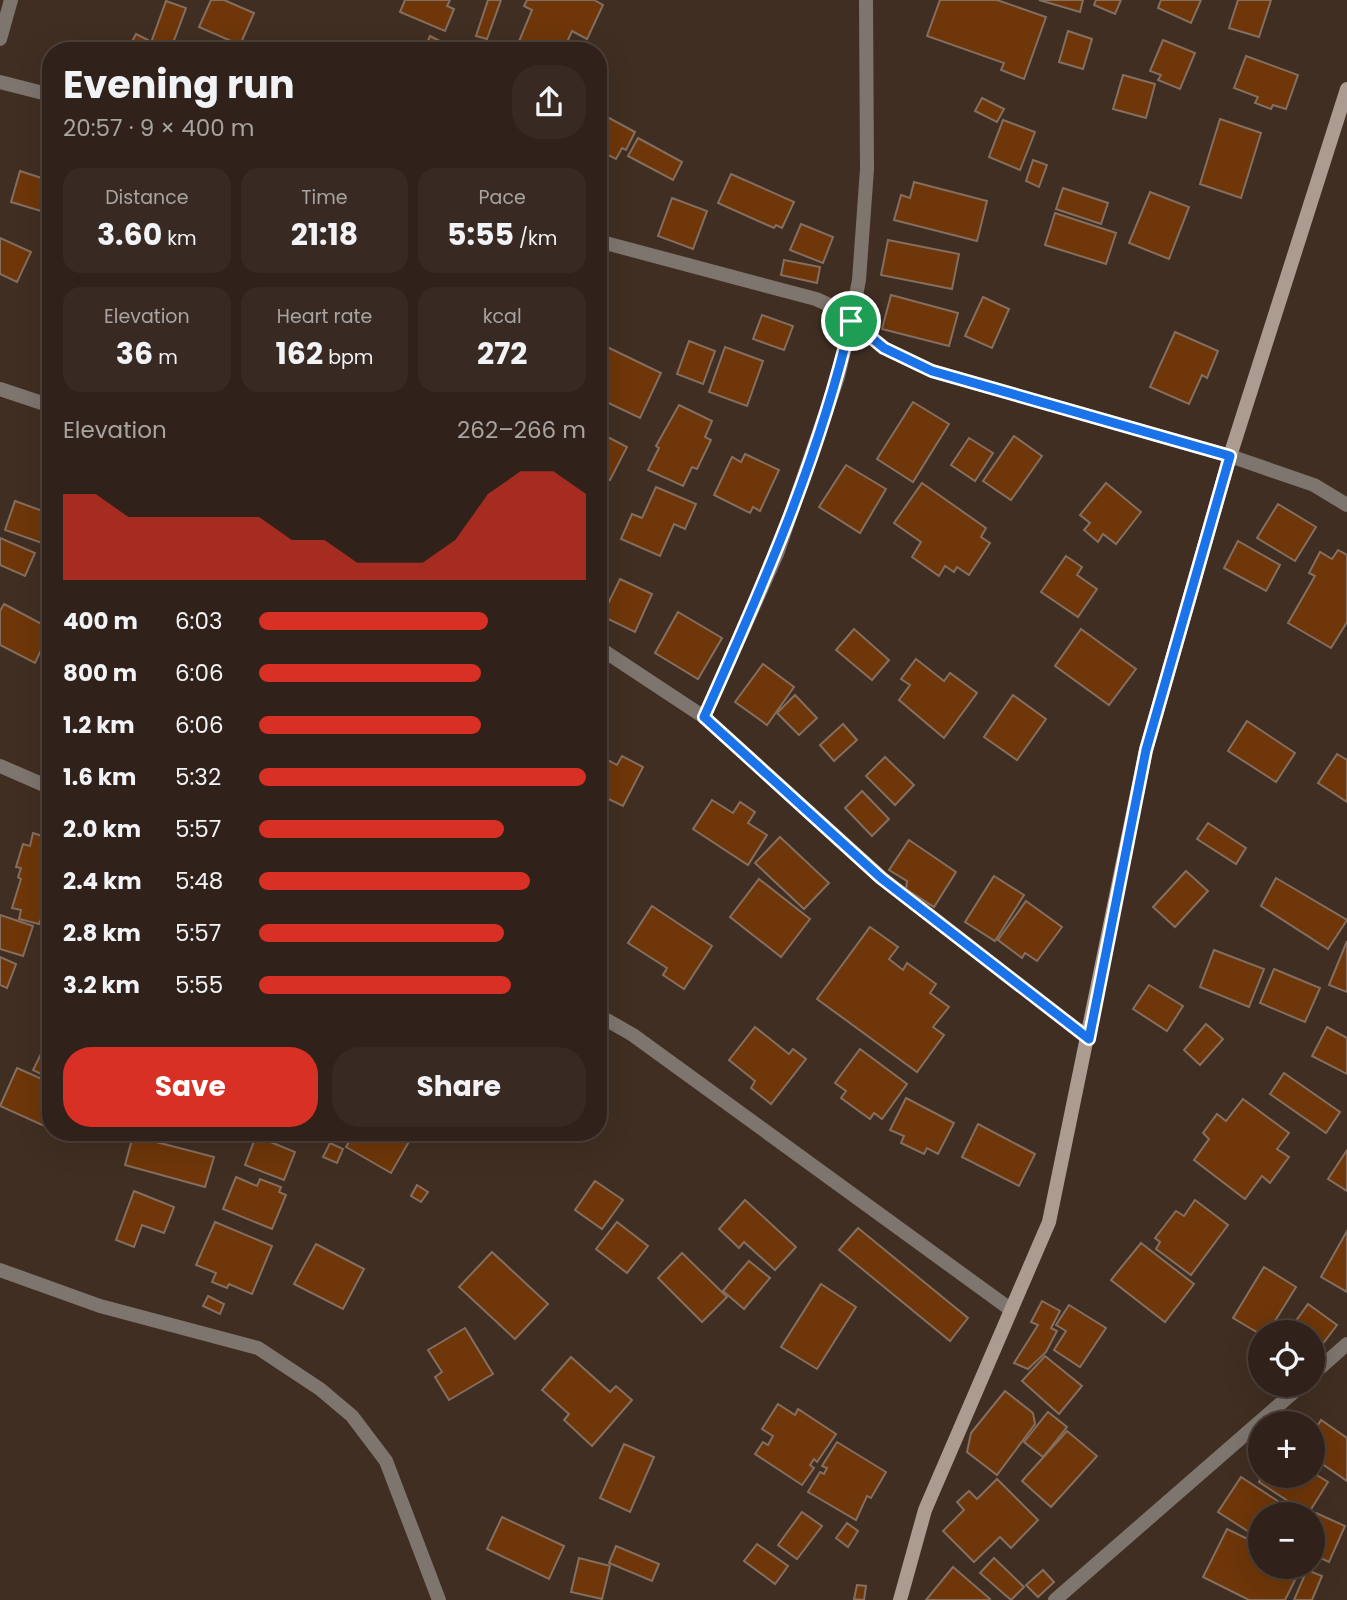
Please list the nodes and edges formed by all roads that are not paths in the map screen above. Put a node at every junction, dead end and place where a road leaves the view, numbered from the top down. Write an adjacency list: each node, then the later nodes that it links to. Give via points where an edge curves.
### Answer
1 (11, 0): 3 (street)
2 (866, 0): 8 (street, via 867,169 859,280)
3 (0, 39)
4 (0, 82): 6 (street)
5 (1347, 89): 11 (street)
6 (42, 92)
7 (607, 243): 8 (street, via 816,299)
8 (851, 321): 11 (street, via 884,348 932,371); 14 (street, via 838,377 777,554)
9 (0, 389): 10 (street)
10 (42, 404)
11 (1230, 456): 12 (street, via 1314,485); 18 (street, via 1146,750)
12 (1347, 505)
13 (607, 653): 14 (street)
14 (704, 717): 18 (street, via 881,878)
15 (0, 766): 16 (street)
16 (42, 784)
17 (607, 1020): 20 (street)
18 (1089, 1039): 20 (street, via 1049,1222)
19 (0, 1270): 24 (street, via 100,1306 258,1348 320,1389 352,1416 386,1461)
20 (1010, 1309): 25 (street, via 925,1510)
21 (1347, 1344): 22 (street)
22 (1325, 1363)
23 (1288, 1397): 26 (street)
24 (439, 1600)
25 (900, 1600)
26 (1055, 1600)

